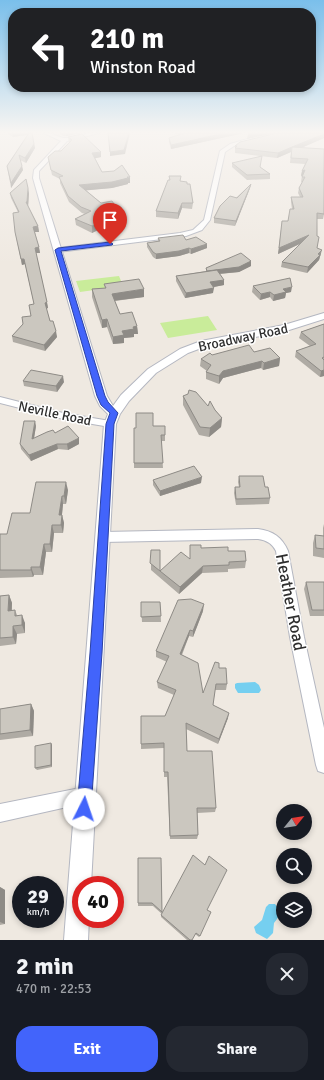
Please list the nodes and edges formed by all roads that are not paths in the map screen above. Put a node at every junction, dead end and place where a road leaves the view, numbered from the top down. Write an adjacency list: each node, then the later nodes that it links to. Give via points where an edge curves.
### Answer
1 (36, 177): 3 (street)
2 (217, 177): 3 (street, via 207,220 200,229 184,235)
3 (58, 250): 6 (street, via 101,396)
4 (324, 316): 6 (street, Broadway Road, via 286,328 201,344 184,351 152,371 124,398)
5 (0, 400): 6 (street, Neville Road, via 62,416)
6 (112, 419): 7 (street)
7 (103, 537): 8 (street, Heather Road, via 258,534 270,537 278,543 282,551); 9 (street)
8 (324, 765)
9 (85, 795): 10 (street); 11 (street)
10 (0, 813)
11 (76, 940)

